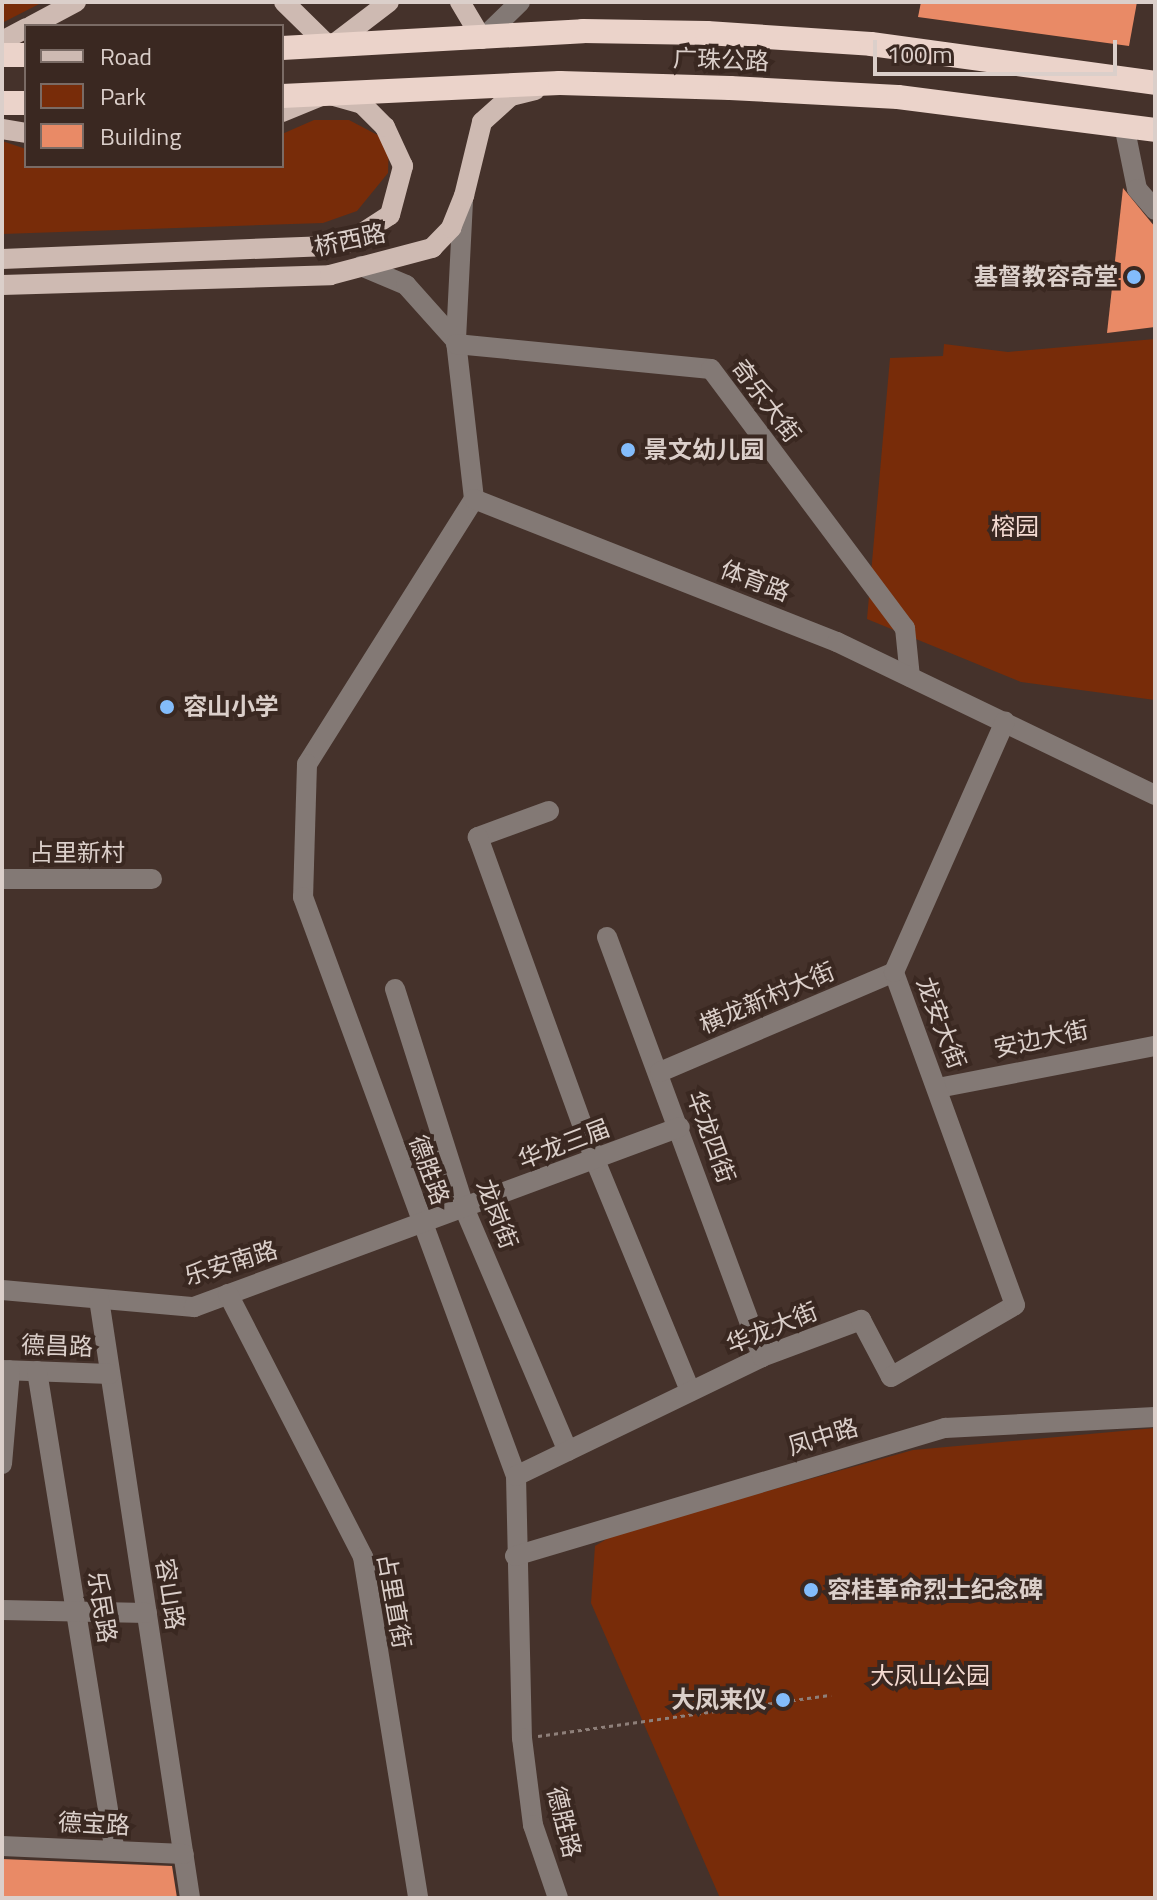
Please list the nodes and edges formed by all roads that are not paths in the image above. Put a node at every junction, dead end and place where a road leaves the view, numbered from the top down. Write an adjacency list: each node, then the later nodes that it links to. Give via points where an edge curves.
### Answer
1 (76, 2): 6 (main road)
2 (284, 2): 10 (main road)
3 (389, 2): 10 (main road)
4 (460, 2): 8 (main road)
5 (520, 2): 8 (street)
6 (34, 24)
7 (24, 29): 9 (main road)
8 (482, 39): 10 (highway, 广珠公路); 15 (highway, 广珠公路, via 583,31 782,38)
9 (2, 41)
10 (330, 47): 11 (highway, 广珠公路)
11 (284, 48)
12 (2, 55): 13 (highway)
13 (24, 55)
14 (560, 83): 16 (highway, 广珠公路); 21 (highway, 广珠公路, via 898,97); 25 (main road, 桥西路, via 511,96 482,122)
15 (1155, 83)
16 (326, 94): 17 (highway, 广珠公路); 20 (main road); 27 (main road, 桥西路, via 362,104 385,127 403,166 390,215 347,243)
17 (284, 96)
18 (2, 103): 19 (highway)
19 (24, 103)
20 (284, 111)
21 (1124, 125): 23 (highway, 广珠公路); 26 (street, via 1137,189)
22 (2, 129): 24 (main road)
23 (1155, 130)
24 (24, 133)
25 (464, 196): 28 (main road, 桥西路, via 451,228 432,248); 30 (street)
26 (1155, 210)
27 (2, 259)
28 (361, 266): 29 (main road, 桥西路, via 330,275); 30 (street, via 406,285)
29 (2, 285)
30 (456, 342): 31 (street); 32 (street, 奇乐大街, via 711,369 905,628)
31 (474, 499): 32 (street, 体育路, via 776,616); 47 (street, 德胜路, via 307,764 303,897)
32 (910, 677): 33 (street, 体育路)
33 (1005, 722): 34 (street, 体育路); 39 (street, 龙安大街)
34 (1155, 795)
35 (549, 811): 45 (street, via 478,837)
36 (2, 879): 37 (street, 占里新村)
37 (152, 879)
38 (607, 937): 42 (street, 华龙四街)
39 (894, 972): 42 (street, 横龙新村大街); 43 (street, 龙安大街)
40 (395, 989): 46 (street, 龙岗街)
41 (1155, 1046): 43 (street, 安边大街)
42 (660, 1072): 44 (street, 华龙四街)
43 (938, 1088): 51 (street, 龙安大街)
44 (680, 1127): 45 (street, 华龙三届); 52 (street, 华龙四街)
45 (595, 1160): 46 (street, 华龙三届); 56 (street)
46 (465, 1210): 47 (street, 华龙三届); 58 (street, 龙岗街)
47 (422, 1227): 49 (street, 乐安南路); 60 (street, 德胜路)
48 (2, 1290): 50 (street, 乐安南路)
49 (228, 1294): 50 (street, 乐安南路, via 194,1307); 68 (street, 占里直街, via 363,1557)
50 (99, 1299): 55 (street, 容山路)
51 (1015, 1305): 52 (street, 华龙大街, via 891,1377 861,1320)
52 (762, 1357): 56 (street, 华龙大街)
53 (6, 1370): 54 (street, 德昌路); 59 (street)
54 (37, 1371): 55 (street, 德昌路); 65 (street, 乐民路)
55 (110, 1374): 63 (street, 容山路)
56 (690, 1391): 58 (street, 华龙大街)
57 (1155, 1417): 61 (street, 凤中路, via 945,1428)
58 (568, 1451): 60 (street, 华龙大街)
59 (2, 1464)
60 (516, 1476): 61 (street, 德胜路)
61 (515, 1556): 69 (street, 德胜路, via 522,1738 533,1825)
62 (2, 1610): 63 (street)
63 (147, 1613): 66 (street, 容山路)
64 (2, 1846): 65 (street, 德宝路)
65 (115, 1851): 66 (street, 德宝路)
66 (184, 1854): 67 (street, 容山路)
67 (190, 1898)
68 (418, 1898)
69 (558, 1898)

